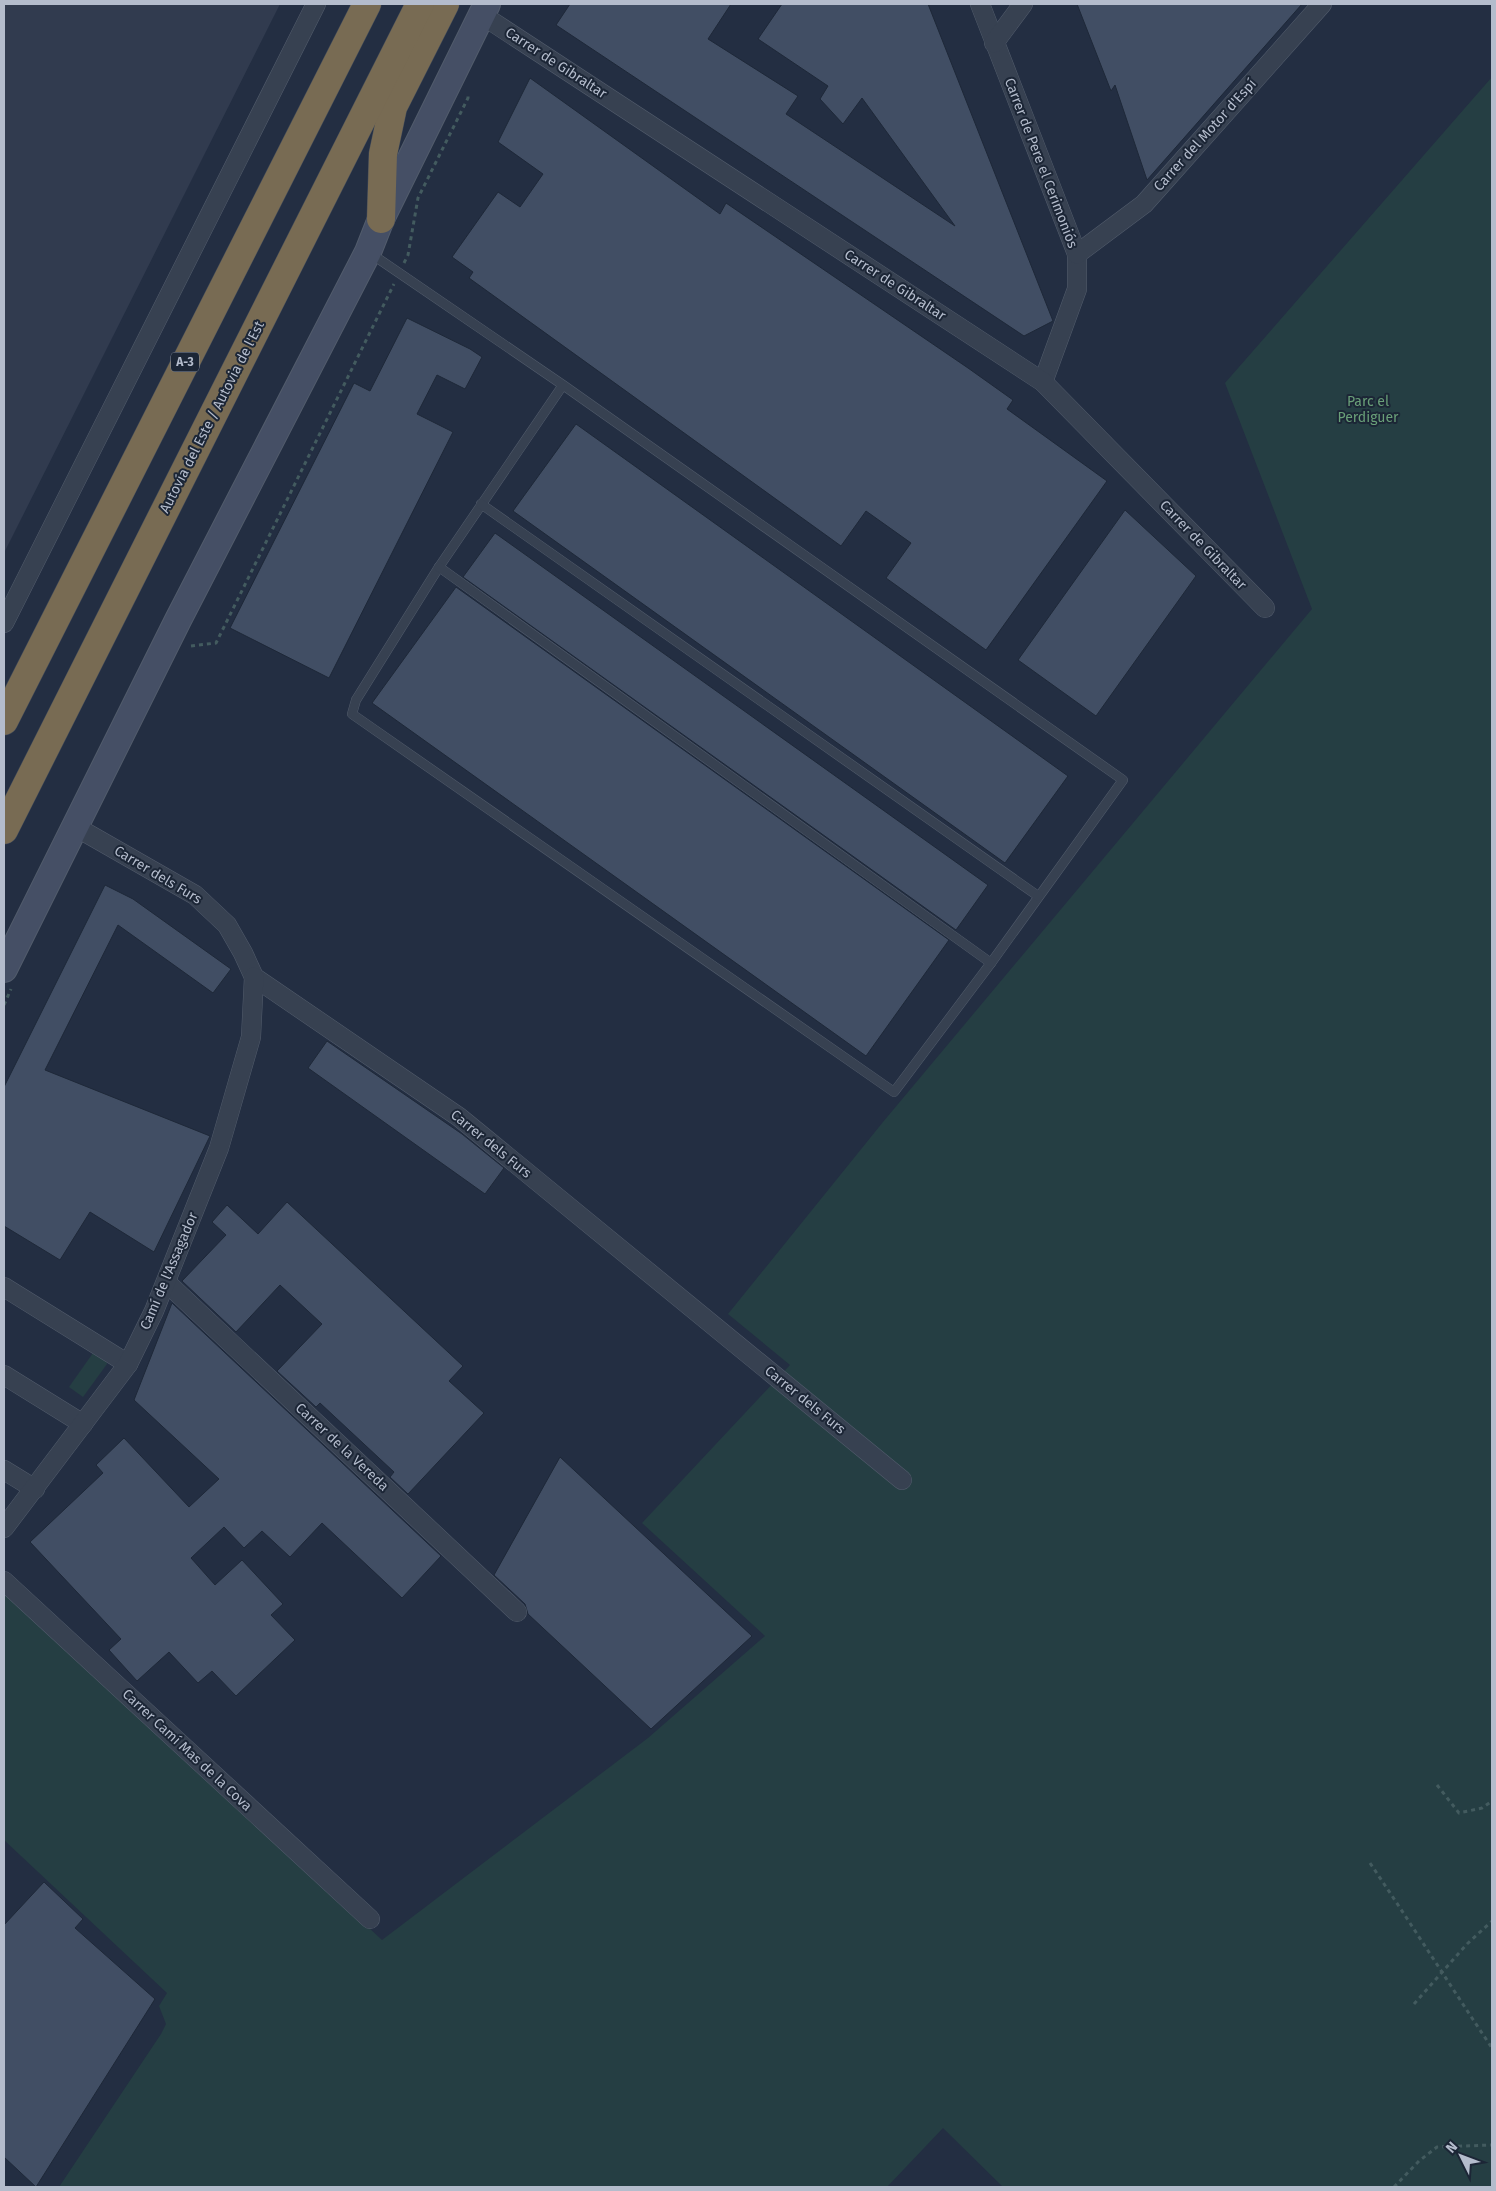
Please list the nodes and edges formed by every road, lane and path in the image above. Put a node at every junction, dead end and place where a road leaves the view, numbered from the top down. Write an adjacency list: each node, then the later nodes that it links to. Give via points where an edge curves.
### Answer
1 (316, 4): 20 (street)
2 (367, 4): 22 (highway, A-3)
3 (420, 4): 24 (highway, Autovía del Este / Autovia de l'Est)
4 (445, 4): 11 (highway, via 393,107 383,154)
5 (980, 4): 9 (street, Carrer de Pere el Cerimoniós)
6 (1023, 4): 9 (street)
7 (1322, 4): 13 (street, Carrer del Motor d'Espí, via 1144,204)
8 (485, 9): 11 (street); 15 (street, Carrer de Gibraltar)
9 (994, 43): 13 (street, Carrer de Pere el Cerimoniós)
10 (468, 90): 14 (path, via 468,98 418,198 408,255)
11 (381, 219): 12 (street)
12 (368, 252): 14 (lane); 23 (street, via 178,620)
13 (1077, 254): 15 (street, Carrer de Pere el Cerimoniós, via 1077,290)
14 (399, 273): 16 (lane); 21 (path, via 216,643 192,644)
15 (1043, 382): 19 (street, Carrer de Gibraltar)
16 (563, 385): 17 (lane); 25 (lane, via 1123,780)
17 (481, 504): 18 (lane); 25 (lane)
18 (439, 567): 26 (lane); 26 (lane, via 356,700 352,714 894,1092)
19 (1265, 608)
20 (4, 623)
21 (187, 653)
22 (4, 721)
23 (76, 827): 27 (street, Carrer dels Furs, via 195,895 227,924); 28 (street)
24 (4, 830)
25 (1038, 896): 26 (lane)
26 (991, 963)
27 (254, 977): 30 (street, Camí de l'Assagador, via 251,1037 219,1148); 36 (street, Carrer dels Furs, via 460,1117)
28 (8, 978): 29 (path)
29 (4, 1005)
30 (166, 1282): 32 (street, Camí de l'Assagador); 40 (street, Carrer de la Vereda)
31 (4, 1287): 32 (street)
32 (128, 1364): 34 (street, Camí de l'Assagador)
33 (4, 1375): 34 (street)
34 (82, 1424): 37 (street, Camí de l'Assagador)
35 (4, 1470): 37 (street)
36 (902, 1480)
37 (35, 1489): 38 (street, Camí de l'Assagador)
38 (4, 1528)
39 (4, 1580): 44 (street, Carrer Camí Mas de la Cova)
40 (517, 1612)
41 (1437, 1785): 42 (path, via 1459,1812 1482,1808)
42 (1492, 1801)
43 (1370, 1863): 46 (path)
44 (370, 1920)
45 (1492, 1922): 46 (path)
46 (1443, 1971): 47 (path); 48 (path)
47 (1414, 2004)
48 (1492, 2048)
49 (1492, 2145): 50 (path, via 1437,2147)
50 (1394, 2187)

